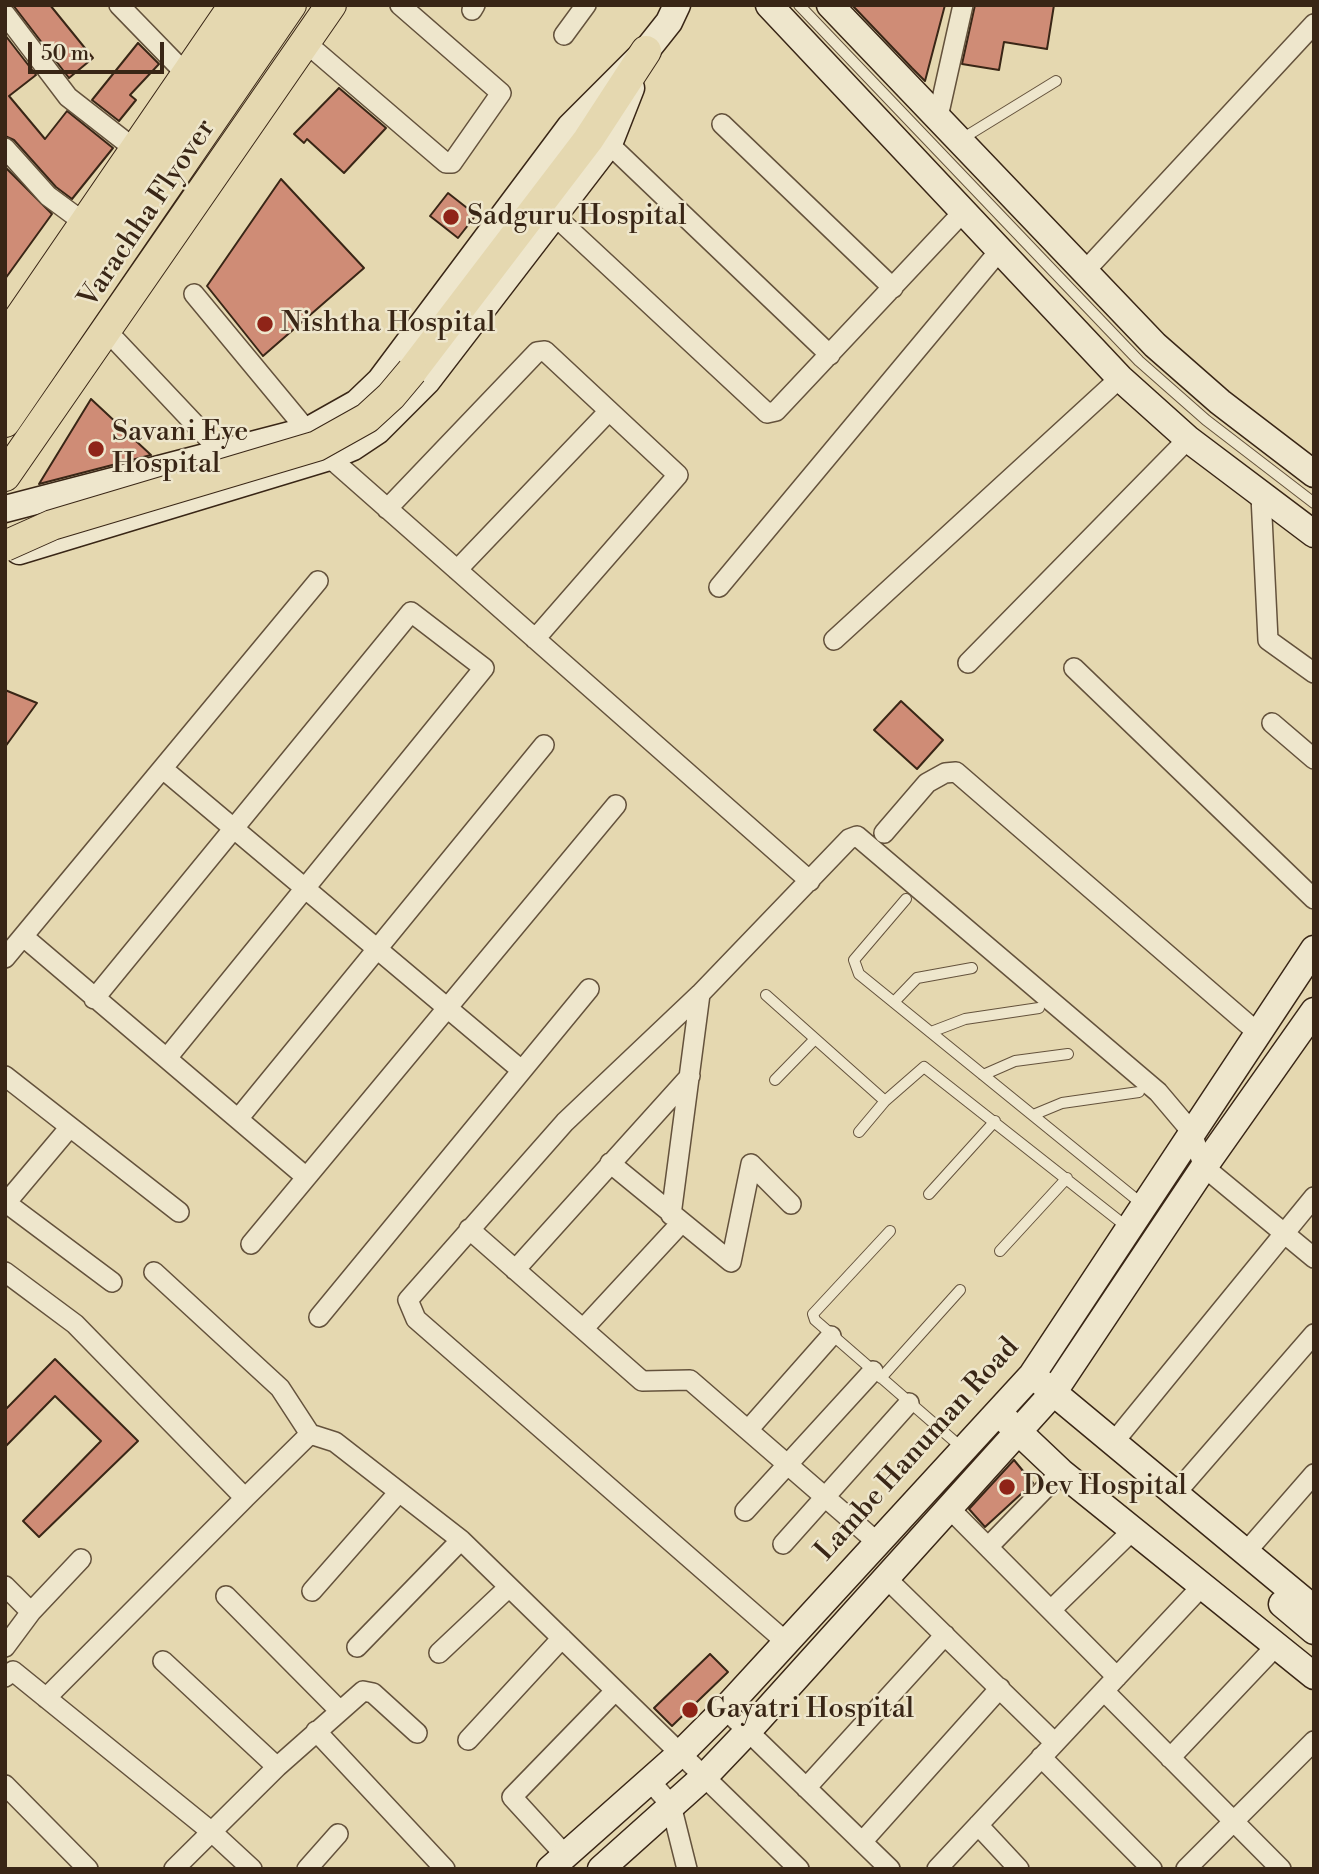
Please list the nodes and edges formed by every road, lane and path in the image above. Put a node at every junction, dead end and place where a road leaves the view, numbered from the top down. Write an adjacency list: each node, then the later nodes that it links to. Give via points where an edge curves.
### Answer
1 (119, 5): 19 (street)
2 (234, 5): 19 (main road)
3 (266, 5): 38 (main road, Varachha Flyover)
4 (291, 5): 40 (main road, Varachha Flyover)
5 (331, 5): 17 (main road)
6 (400, 5): 17 (street, via 501,93 452,163 446,163)
7 (586, 5): 16 (street)
8 (690, 5): 13 (main road)
9 (769, 5): 27 (main road)
10 (799, 5): 48 (lane, via 1139,361 1206,420)
11 (963, 5): 21 (street)
12 (842, 11): 21 (main road)
13 (673, 13): 18 (main road)
14 (5, 14): 26 (street, via 68,97)
15 (1314, 24): 31 (street)
16 (564, 35)
17 (305, 42): 34 (main road)
18 (646, 51): 24 (main road); 41 (main road, via 570,127 380,381 357,403); 52 (main road, bridge, via 589,140 391,397 368,418 317,446 52,525)
19 (187, 75): 26 (main road)
20 (1056, 81): 23 (lane)
21 (938, 117): 23 (main road)
22 (722, 124): 32 (street)
23 (960, 141): 31 (main road)
24 (609, 144): 28 (main road); 36 (street)
25 (5, 148): 29 (street, via 48,196)
26 (136, 150): 29 (main road)
27 (964, 211): 30 (main road); 32 (street)
28 (555, 216): 36 (street, via 767,413 776,411); 44 (main road, via 401,410 353,447)
29 (86, 224): 35 (main road)
30 (1000, 250): 37 (main road); 56 (street)
31 (1084, 272): 45 (main road, via 1155,345)
32 (893, 288): 36 (street)
33 (194, 293): 41 (street)
34 (107, 331): 43 (street); 46 (main road)
35 (5, 339)
36 (830, 355)
37 (1120, 378): 42 (main road); 58 (street)
38 (5, 382)
39 (609, 411): 50 (street, via 540,351); 54 (street); 57 (street, via 678,475)
40 (5, 422)
41 (309, 430): 43 (main road); 44 (street)
42 (1188, 439): 47 (main road); 59 (street)
43 (223, 454): 49 (main road)
44 (329, 457): 50 (street); 53 (main road)
45 (1314, 474)
46 (5, 476)
47 (1261, 496): 51 (main road); 61 (street, via 1268,640)
48 (1314, 503)
49 (5, 509)
50 (387, 509): 54 (street)
51 (1314, 534)
52 (5, 546)
53 (5, 555)
54 (457, 570): 57 (street)
55 (318, 581): 65 (street)
56 (719, 587)
57 (535, 639): 69 (street)
58 (834, 640)
59 (968, 663)
60 (1074, 668): 72 (street)
61 (1314, 673)
62 (1272, 723): 64 (street)
63 (544, 745): 75 (street)
64 (1314, 759)
65 (163, 769): 67 (street); 73 (street)
66 (616, 805): 84 (street)
67 (235, 829): 70 (street); 70 (street, via 411,611 484,668); 81 (street)
68 (884, 833): 87 (street, via 927,783 956,772)
69 (810, 881): 79 (street); 102 (street, via 857,836 1158,1092)
70 (305, 888): 75 (street); 90 (street)
71 (906, 899): 82 (lane, via 854,960 859,974)
72 (1314, 899)
73 (25, 937): 76 (street); 81 (street)
74 (1314, 949): 87 (main road, Lambe Hanuman Road)
75 (378, 950): 84 (street); 99 (street)
76 (5, 958)
77 (972, 968): 82 (lane, via 917,978)
78 (589, 989): 91 (street)
79 (700, 994): 94 (street); 116 (street, via 565,1122)
80 (765, 995): 88 (lane)
81 (94, 999): 90 (street)
82 (894, 1002): 86 (lane)
83 (1039, 1008): 86 (lane, via 965,1019)
84 (446, 1009): 91 (street); 106 (street)
85 (1314, 1011): 105 (main road)
86 (931, 1032): 92 (lane)
87 (1258, 1033): 102 (main road, Lambe Hanuman Road)
88 (815, 1039): 95 (lane); 97 (lane)
89 (1068, 1054): 92 (lane, via 1015,1061)
90 (167, 1058): 99 (street)
91 (520, 1069): 127 (street)
92 (983, 1075): 98 (lane)
93 (5, 1076): 101 (street)
94 (690, 1076): 104 (street); 114 (street)
95 (775, 1080)
96 (1139, 1092): 98 (lane, via 1062,1103)
97 (884, 1101): 100 (lane, via 924,1066); 103 (lane)
98 (1033, 1115): 111 (lane)
99 (237, 1119): 106 (street)
100 (995, 1121): 107 (lane); 108 (lane)
101 (70, 1127): 110 (street); 113 (street)
102 (1191, 1131): 105 (street); 111 (main road, Lambe Hanuman Road)
103 (859, 1132)
104 (610, 1163): 114 (street); 122 (street)
105 (1204, 1167): 118 (street); 133 (main road)
106 (306, 1177): 119 (street)
107 (1067, 1178): 115 (lane); 120 (lane)
108 (929, 1194)
109 (1314, 1196): 118 (street)
110 (6, 1202): 125 (street)
111 (1143, 1204): 115 (main road, Lambe Hanuman Road)
112 (792, 1205): 114 (street, via 751,1164 731,1262)
113 (179, 1212)
114 (676, 1219): 128 (street)
115 (1127, 1227): 132 (main road, Lambe Hanuman Road)
116 (469, 1229): 122 (street); 169 (street, via 408,1300 414,1316)
117 (890, 1231): 130 (lane, via 813,1314)
118 (1283, 1233): 121 (street); 139 (street)
119 (251, 1244)
120 (1000, 1251)
121 (1314, 1258)
122 (515, 1270): 128 (street)
123 (5, 1272): 147 (street, via 75,1324)
124 (154, 1272): 137 (street, via 280,1388)
125 (112, 1282)
126 (960, 1290): 131 (lane)
127 (319, 1317)
128 (583, 1329): 136 (street, via 642,1381 691,1380)
129 (1314, 1334): 145 (street)
130 (831, 1336): 131 (lane); 136 (street)
131 (877, 1375): 134 (lane); 141 (street)
132 (1032, 1376): 133 (main road); 135 (main road, Lambe Hanuman Road)
133 (1058, 1397): 138 (main road); 139 (main road); 166 (main road, via 1075,1433)
134 (909, 1403): 140 (lane); 146 (street)
135 (999, 1414): 138 (main road); 140 (main road, Lambe Hanuman Road)
136 (748, 1430): 141 (street)
137 (310, 1434): 144 (street, via 335,1443); 147 (street)
138 (1027, 1441): 142 (main road); 148 (main road); 174 (main road, via 1056,1450)
139 (1114, 1443): 145 (main road)
140 (964, 1450): 152 (main road, Lambe Hanuman Road)
141 (789, 1463): 146 (street); 149 (street)
142 (1061, 1472): 150 (main road); 154 (street)
143 (1314, 1474): 155 (street)
144 (400, 1492): 151 (street); 161 (street)
145 (1175, 1494): 155 (main road)
146 (824, 1495): 152 (street); 153 (street)
147 (245, 1498): 181 (street)
148 (950, 1509): 154 (street); 157 (main road)
149 (745, 1511)
150 (1132, 1531): 159 (main road); 164 (street)
151 (461, 1540): 160 (street); 172 (street)
152 (878, 1543): 169 (main road, Lambe Hanuman Road)
153 (783, 1544)
154 (989, 1546): 164 (street)
155 (1246, 1552): 163 (main road)
156 (81, 1559): 165 (street)
157 (886, 1578): 167 (street); 185 (main road)
158 (5, 1586): 165 (street)
159 (1202, 1586): 170 (main road); 178 (street)
160 (509, 1587): 168 (street); 173 (street)
161 (312, 1591)
162 (226, 1596): 183 (street)
163 (1314, 1609)
164 (1051, 1610): 178 (street)
165 (31, 1612): 171 (street)
166 (1314, 1631)
167 (945, 1635): 179 (street); 197 (street)
168 (562, 1638): 180 (street); 187 (street)
169 (786, 1642): 182 (main road, Lambe Hanuman Road)
170 (1276, 1646): 176 (main road); 192 (street)
171 (5, 1647)
172 (357, 1647)
173 (439, 1653)
174 (1314, 1655)
175 (163, 1661): 193 (street)
176 (1314, 1676)
177 (5, 1677): 181 (street, via 13,1671)
178 (1110, 1684): 189 (street); 192 (street)
179 (1000, 1688): 189 (street); 203 (street)
180 (615, 1691): 190 (street); 204 (street, via 512,1797)
181 (46, 1698): 201 (street)
182 (725, 1709): 185 (street); 190 (main road, Lambe Hanuman Road)
183 (339, 1710): 184 (street); 186 (street, via 363,1691 370,1691)
184 (316, 1731): 193 (street); 209 (street)
185 (748, 1731): 194 (main road); 197 (street)
186 (417, 1732)
187 (468, 1740)
188 (1314, 1741): 199 (street)
189 (1055, 1743): 191 (street)
190 (682, 1752): 194 (street); 195 (main road, Lambe Hanuman Road)
191 (1041, 1757): 200 (street); 216 (street)
192 (1170, 1758): 199 (street)
193 (278, 1767): 201 (street)
194 (705, 1775): 198 (main road); 212 (street)
195 (650, 1781): 198 (street); 204 (main road, Lambe Hanuman Road)
196 (5, 1785): 205 (street)
197 (806, 1788): 203 (street)
198 (671, 1805): 210 (main road); 211 (street)
199 (1233, 1822): 217 (street); 218 (street)
200 (978, 1825): 214 (street); 215 (street)
201 (213, 1833): 206 (street); 207 (street)
202 (338, 1834): 208 (street)
203 (862, 1842): 213 (street)
204 (558, 1862)
205 (88, 1869)
206 (174, 1869)
207 (252, 1869)
208 (307, 1869)
209 (445, 1869)
210 (601, 1869)
211 (687, 1869)
212 (799, 1869)
213 (890, 1869)
214 (937, 1869)
215 (1019, 1869)
216 (1152, 1869)
217 (1186, 1869)
218 (1281, 1869)

